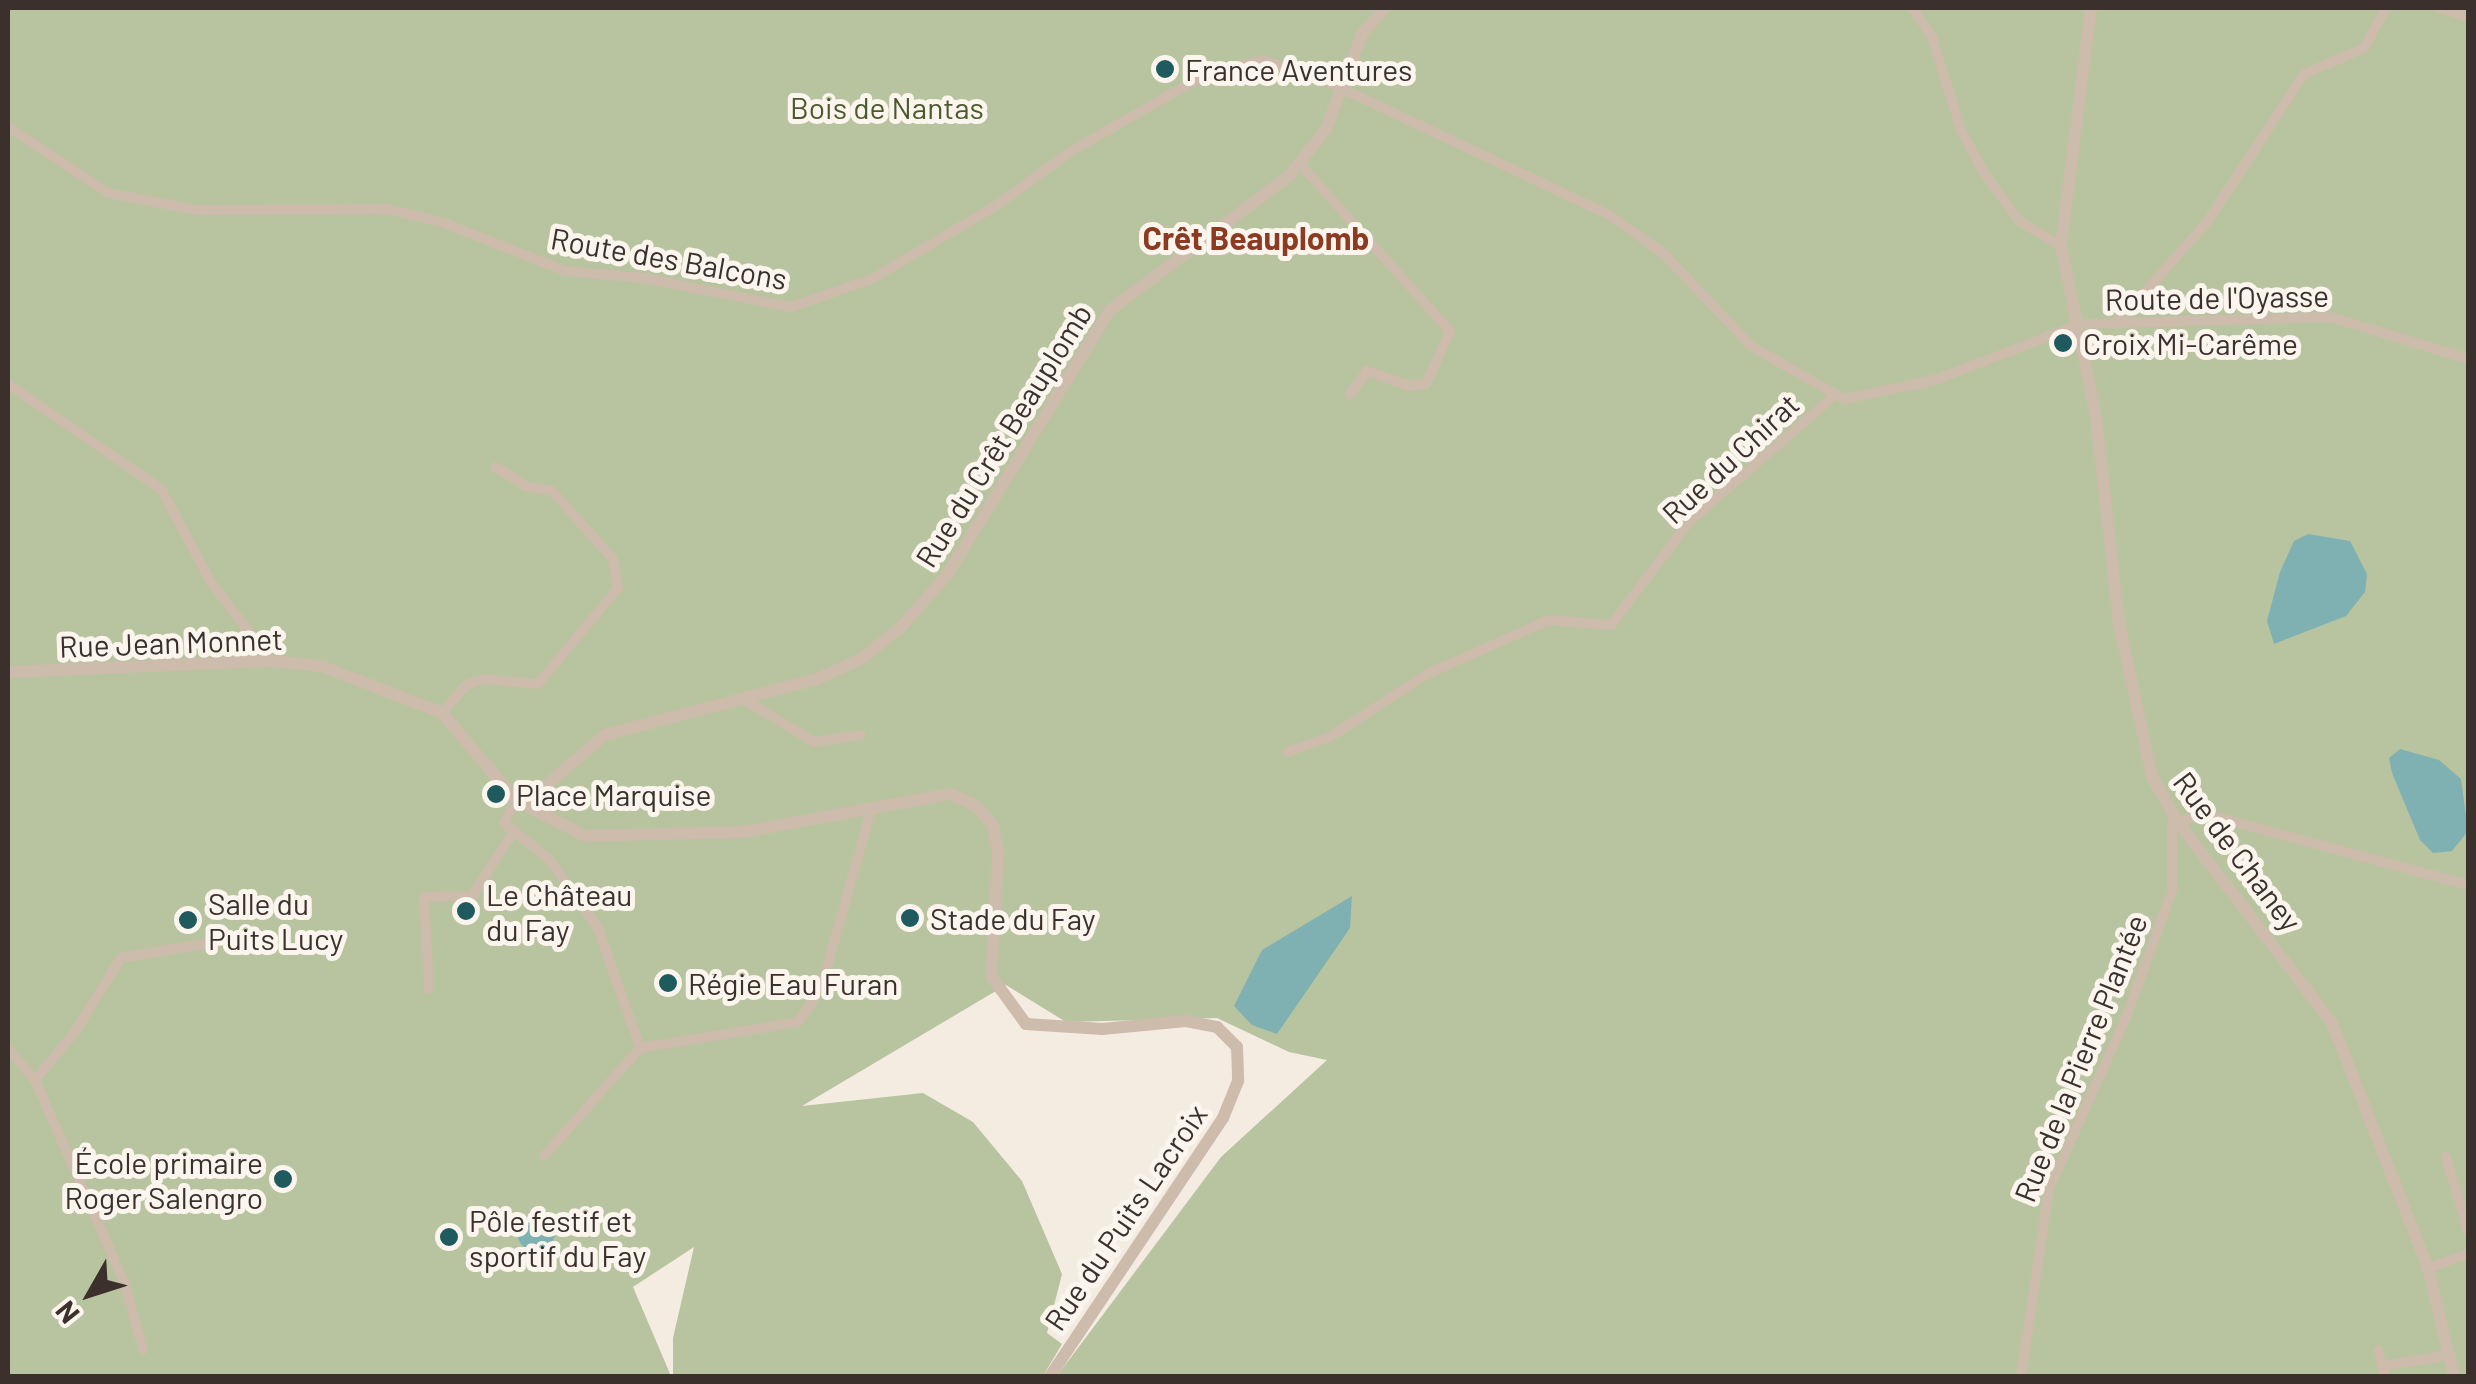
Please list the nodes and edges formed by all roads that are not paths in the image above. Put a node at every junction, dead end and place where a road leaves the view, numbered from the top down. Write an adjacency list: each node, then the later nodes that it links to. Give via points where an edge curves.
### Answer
1 (1385, 8): 7 (street, Rue du Crêt Beauplomb, via 1362,34)
2 (1912, 8): 10 (street, via 1932,37 1961,130 1984,173 2018,221)
3 (2091, 8): 10 (street, Rue de Chaney)
4 (2386, 8): 12 (street, via 2364,48 2304,74 2208,221)
5 (2438, 8): 6 (street)
6 (2468, 18)
7 (1342, 90): 8 (street, Route des Balcons, via 1262,60 1211,73 1073,150 997,205 872,279 790,307 661,281 566,271 444,222 388,210 197,210 108,193); 9 (street, Rue du Crêt Beauplomb, via 1326,129); 16 (street, Route des Balcons, via 1630,227 1751,346)
8 (8, 127)
9 (1300, 164): 15 (street, via 1450,331 1426,384 1410,386 1366,371); 20 (street, Rue du Crêt Beauplomb, via 1247,213 1110,310 947,575 900,628 861,659)
10 (2062, 246): 11 (street, Rue de Chaney)
11 (2080, 324): 12 (street, Route de l'Oyasse); 16 (street, Rue du Chirat, via 1936,380 1866,399); 26 (street, Rue de Chaney, via 2125,657 2152,778)
12 (2116, 324): 13 (street, Route de l'Oyasse, via 2330,318)
13 (2468, 360)
14 (8, 384): 18 (street, via 161,489 211,582)
15 (1350, 394)
16 (1834, 396): 23 (street, Rue du Chirat, via 1690,521 1610,625 1549,620 1428,674 1330,736)
17 (496, 467): 21 (street, via 526,486 552,491 613,560 618,588 538,684 483,678 466,684)
18 (271, 660): 19 (street, Rue Jean Monnet); 21 (street, Rue Jean Monnet, via 321,666)
19 (8, 672)
20 (748, 702): 22 (street, via 814,742); 24 (street, Rue du Crêt Beauplomb, via 605,735)
21 (442, 714): 24 (street, Rue Jean Monnet)
22 (860, 735)
23 (1287, 752)
24 (520, 802): 25 (street, Rue du Puits Lacroix, via 585,836 621,838 743,832); 27 (street, via 504,823)
25 (870, 813): 32 (street, via 820,989 798,1022); 43 (street, Rue du Puits Lacroix, via 950,794 975,805 993,825 998,852 991,976 1026,1024 1102,1030 1186,1021 1217,1027 1237,1047 1238,1081 1223,1118)
26 (2177, 821): 28 (street, via 2205,814); 38 (street, Rue de Chaney, via 2324,1009); 44 (street, Rue de la Pierre Plantée, via 2172,891 2126,1018 2049,1189)
27 (512, 834): 30 (street, via 472,896 424,896); 32 (street, via 550,860 598,928)
28 (2468, 886)
29 (204, 944): 33 (street, via 121,958 76,1032)
30 (428, 989)
31 (8, 1048): 33 (street)
32 (640, 1048): 34 (street)
33 (35, 1080): 39 (street, via 124,1282)
34 (544, 1156)
35 (2446, 1158): 36 (street)
36 (2468, 1231)
37 (2468, 1254): 38 (street)
38 (2428, 1268): 41 (street, Rue de Chaney)
39 (143, 1349)
40 (2378, 1350): 42 (street)
41 (2450, 1355): 42 (street); 45 (street, Rue de Chaney)
42 (2383, 1371)
43 (1050, 1376)
44 (2021, 1376)
45 (2454, 1376)

